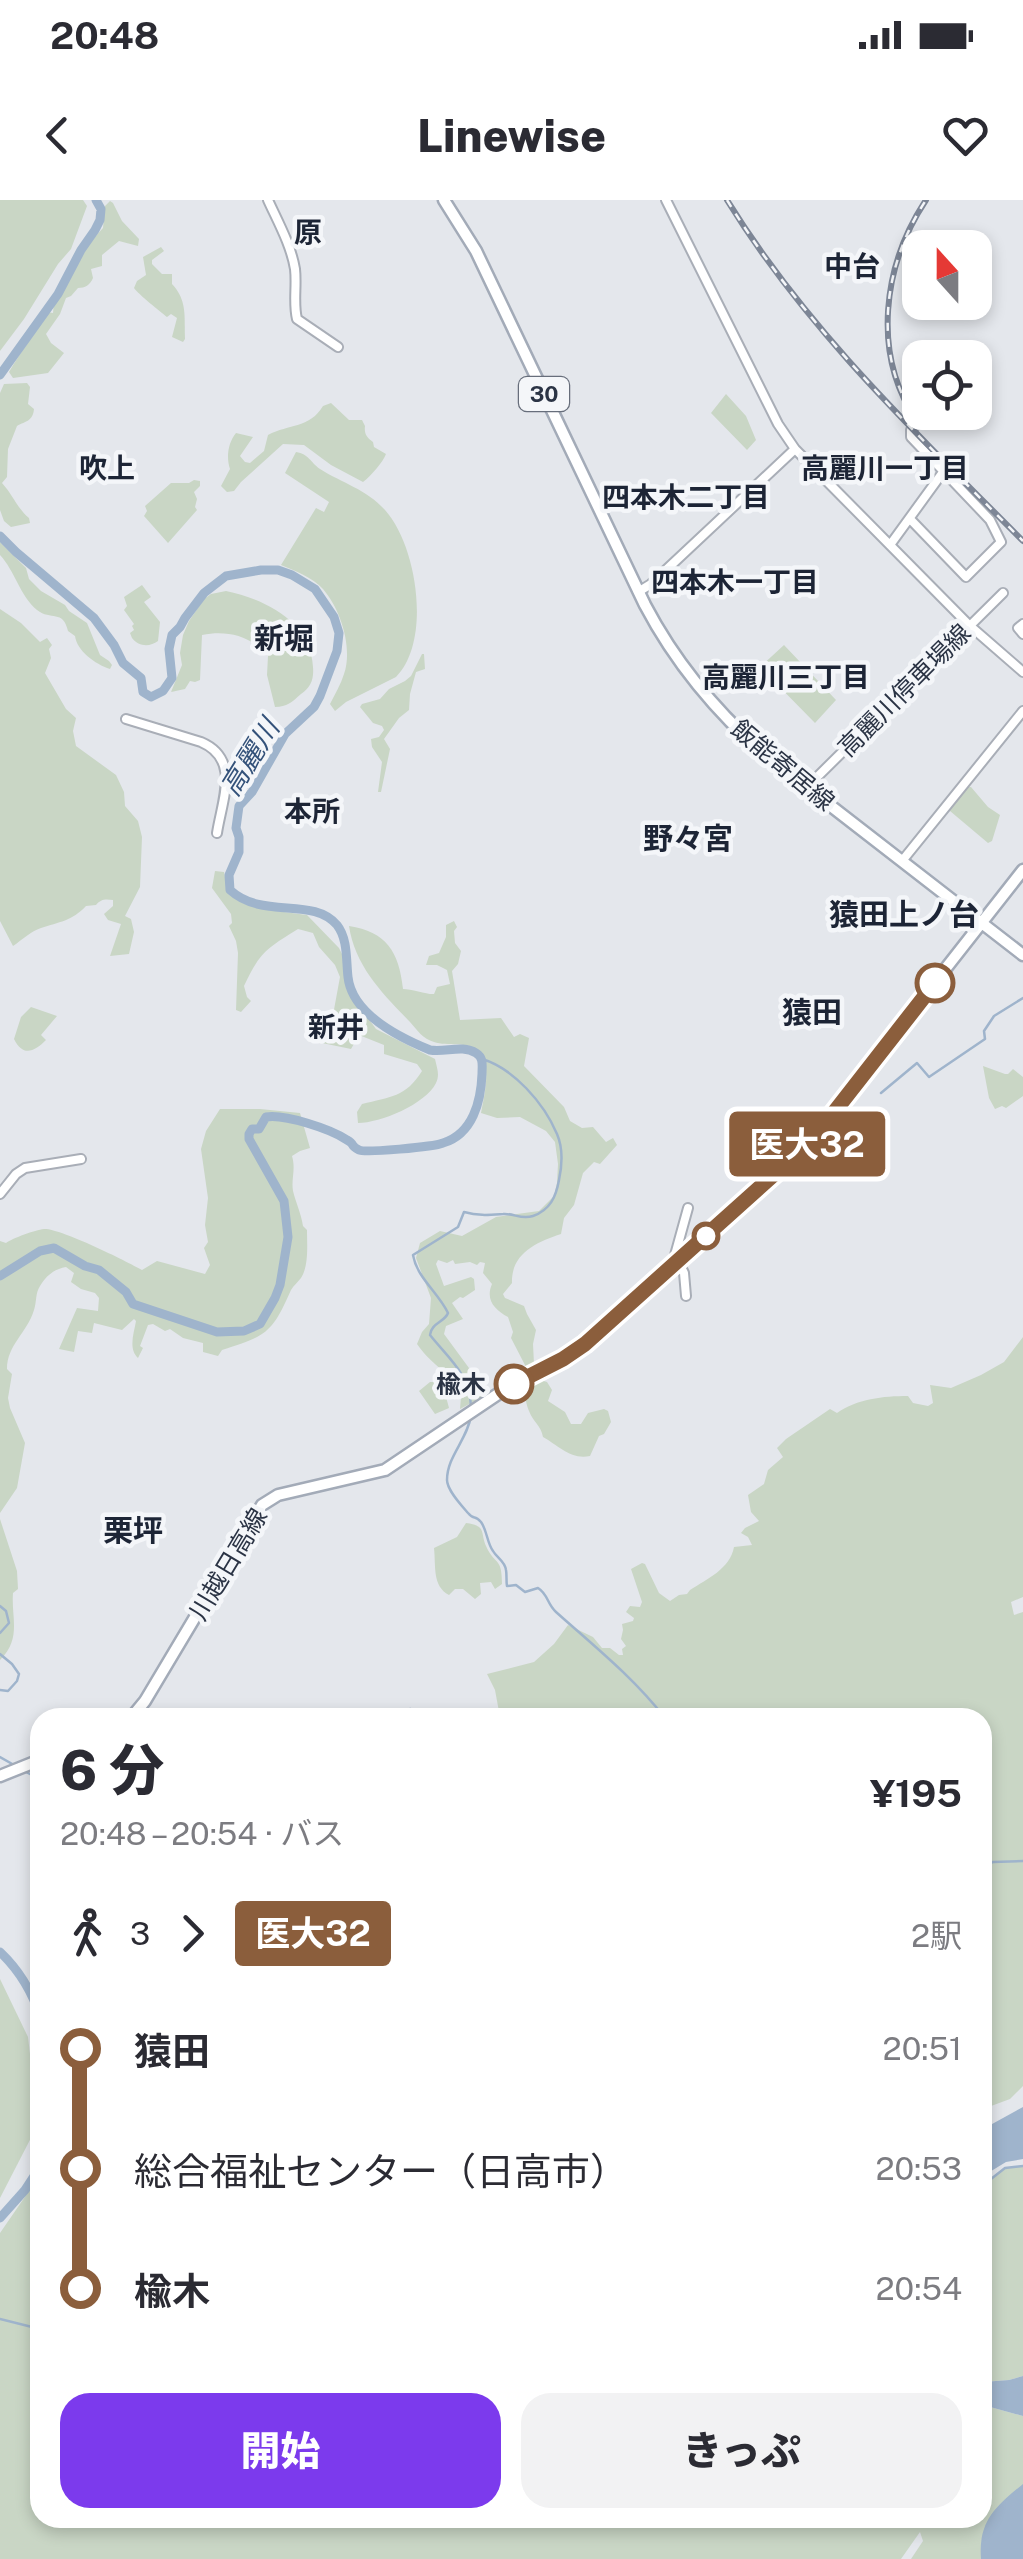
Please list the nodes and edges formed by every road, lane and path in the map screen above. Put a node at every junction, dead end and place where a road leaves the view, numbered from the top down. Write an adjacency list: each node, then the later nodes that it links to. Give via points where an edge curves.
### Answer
1 (268, 200): 4 (street, via 291,251 297,318)
2 (444, 200): 10 (main road, 飯能寄居線 / 30, via 476,251)
3 (666, 200): 6 (street)
4 (338, 347)
5 (911, 430): 7 (street)
6 (795, 449): 9 (street); 10 (street)
7 (942, 472): 8 (street); 8 (street, via 990,520 1000,543 966,578)
8 (910, 519): 9 (street)
9 (890, 545): 13 (street)
10 (638, 592): 18 (main road, 飯能寄居線 / 30, via 708,698)
11 (1003, 593): 13 (street, 高麗川停車場線)
12 (1023, 624): 14 (street)
13 (969, 625): 15 (street); 18 (street, 高麗川停車場線)
14 (1023, 634)
15 (1023, 672)
16 (1023, 711): 20 (street)
17 (126, 719): 19 (street, via 200,742 220,756 226,780)
18 (806, 788): 20 (main road, 飯能寄居線 / 30)
19 (217, 833)
20 (902, 861): 22 (main road, 飯能寄居線 / 30)
21 (1023, 870): 22 (main road, 川越日高線)
22 (982, 922): 23 (main road, 飯能寄居線 / 30); 27 (main road, 川越日高線, via 815,1135)
23 (1023, 955)
24 (81, 1159): 25 (street, via 25,1168)
25 (0, 1194)
26 (688, 1208): 27 (street)
27 (678, 1261): 28 (street); 29 (main road, 川越日高線, via 576,1351 392,1466 266,1501)
28 (686, 1296)
29 (139, 1708)
30 (30, 1764): 31 (main road)
31 (0, 1776)

